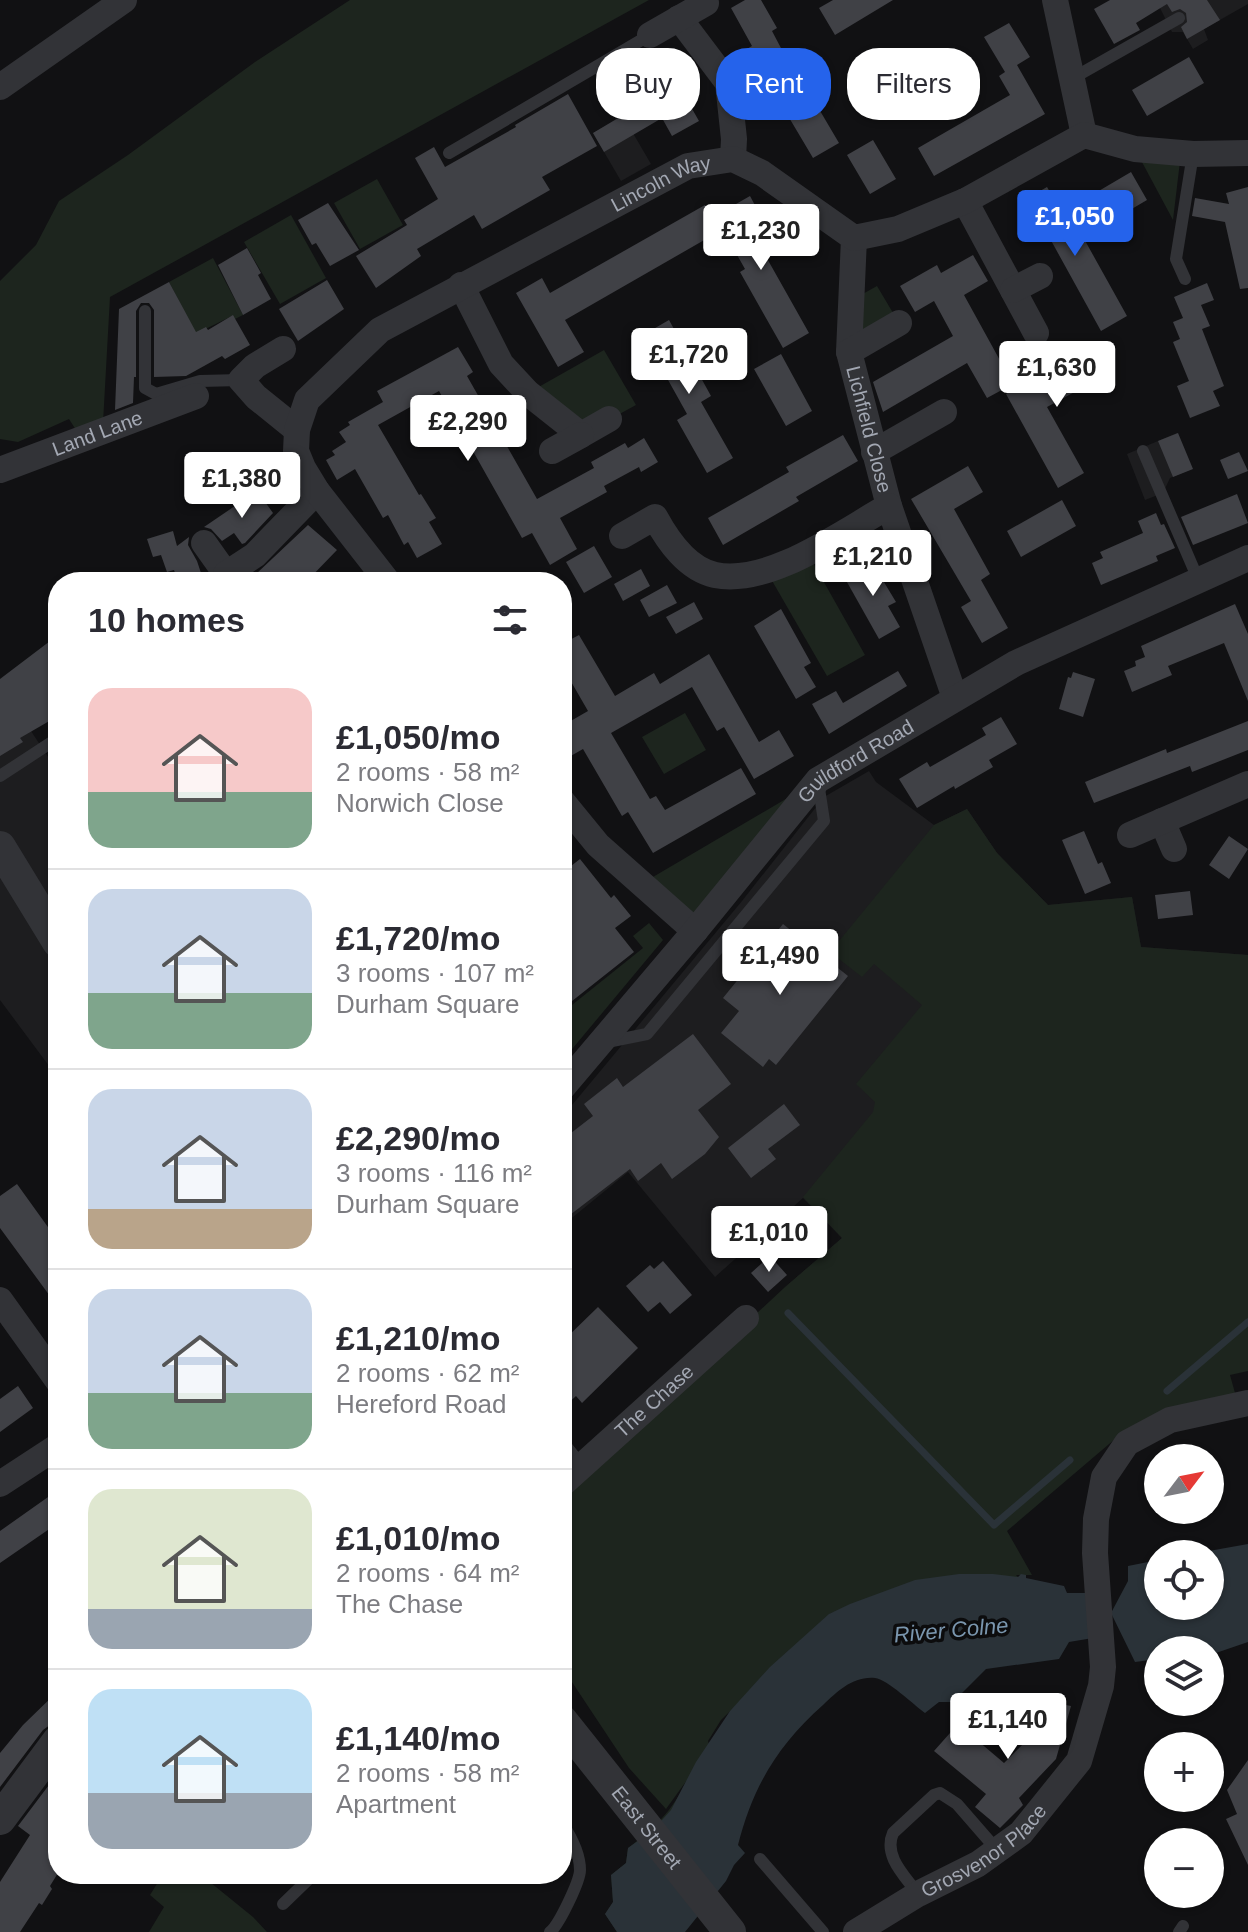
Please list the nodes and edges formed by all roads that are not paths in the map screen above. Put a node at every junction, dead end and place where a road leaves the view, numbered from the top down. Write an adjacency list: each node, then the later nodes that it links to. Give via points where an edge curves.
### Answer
1 (124, 0): 8 (street)
2 (1055, 0): 7 (street)
3 (706, 3): 4 (street)
4 (679, 18): 6 (street); 13 (street, via 728,83)
5 (1179, 18): 7 (lane)
6 (650, 35): 10 (lane)
7 (1073, 78): 9 (street)
8 (0, 87)
9 (1084, 135): 12 (street, via 1135,149); 14 (street)
10 (449, 153)
11 (1248, 153): 12 (street)
12 (1193, 154): 17 (lane, via 1176,259)
13 (733, 159): 15 (street, Lincoln Way, via 762,173); 18 (street, Lincoln Way, via 688,166)
14 (965, 201): 15 (street, via 898,229); 19 (street)
15 (854, 238): 24 (street, Lichfield Close)
16 (1040, 276): 19 (street)
17 (1185, 279)
18 (461, 285): 29 (street, Lincoln Way, via 380,330 307,400); 30 (street, via 501,364)
19 (1013, 290): 22 (street)
20 (145, 311): 25 (lane, via 145,388 156,394 200,381)
21 (899, 323): 24 (street, Lichfield Close)
22 (1036, 333)
23 (283, 349): 25 (street)
24 (849, 352): 33 (street, Lichfield Close)
25 (241, 380): 29 (street)
26 (196, 396): 34 (street, Land Lane)
27 (944, 412): 33 (street)
28 (609, 419): 30 (street)
29 (297, 430): 35 (street, via 296,451)
30 (581, 435): 31 (street)
31 (552, 451)
32 (1143, 451): 43 (lane)
33 (874, 452): 36 (street, Lichfield Close)
34 (0, 470)
35 (317, 491): 41 (street); 42 (street)
36 (889, 506): 37 (street, via 767,572 735,577 712,575 668,541 665,512); 44 (street, Lichfield Close)
37 (622, 536)
38 (204, 543): 40 (street)
39 (1248, 558): 43 (street, Guildford Road)
40 (224, 572)
41 (235, 572)
42 (380, 572)
43 (1198, 579): 44 (street, Guildford Road, via 1016,663)
44 (955, 698): 47 (street, Guildford Road)
45 (48, 745): 46 (lane)
46 (0, 776)
47 (818, 780): 55 (street, Guildford Road); 56 (lane, via 824,821 647,1034)
48 (1248, 784): 50 (street)
49 (572, 813): 55 (street, via 598,845)
50 (1162, 821): 51 (street); 53 (street)
51 (1130, 835)
52 (0, 847): 54 (street)
53 (1174, 849)
54 (48, 926)
55 (695, 931): 56 (street, Guildford Road)
56 (600, 1044): 57 (street, Guildford Road)
57 (572, 1076)
58 (0, 1300): 60 (street)
59 (746, 1318): 64 (street, The Chase)
60 (48, 1367)
61 (1248, 1403): 71 (street, Grosvenor Place, via 1170,1420 1127,1443 1104,1477 1095,1553 1101,1686 1079,1761 1021,1833)
62 (48, 1453): 66 (street)
63 (572, 1454): 64 (lane)
64 (582, 1466): 65 (street, The Chase)
65 (572, 1475)
66 (0, 1484)
67 (572, 1733): 77 (street, East Street)
68 (48, 1754): 69 (street)
69 (0, 1819)
70 (572, 1842): 76 (lane, via 580,1871)
71 (997, 1850): 74 (street, Grosvenor Place); 74 (lane, via 957,1804 940,1793 934,1795 890,1841 893,1858)
72 (760, 1859): 78 (lane)
73 (304, 1884): 75 (lane)
74 (918, 1894): 79 (street, Grosvenor Place)
75 (283, 1904)
76 (550, 1932)
77 (730, 1932)
78 (823, 1932)
79 (856, 1932)

